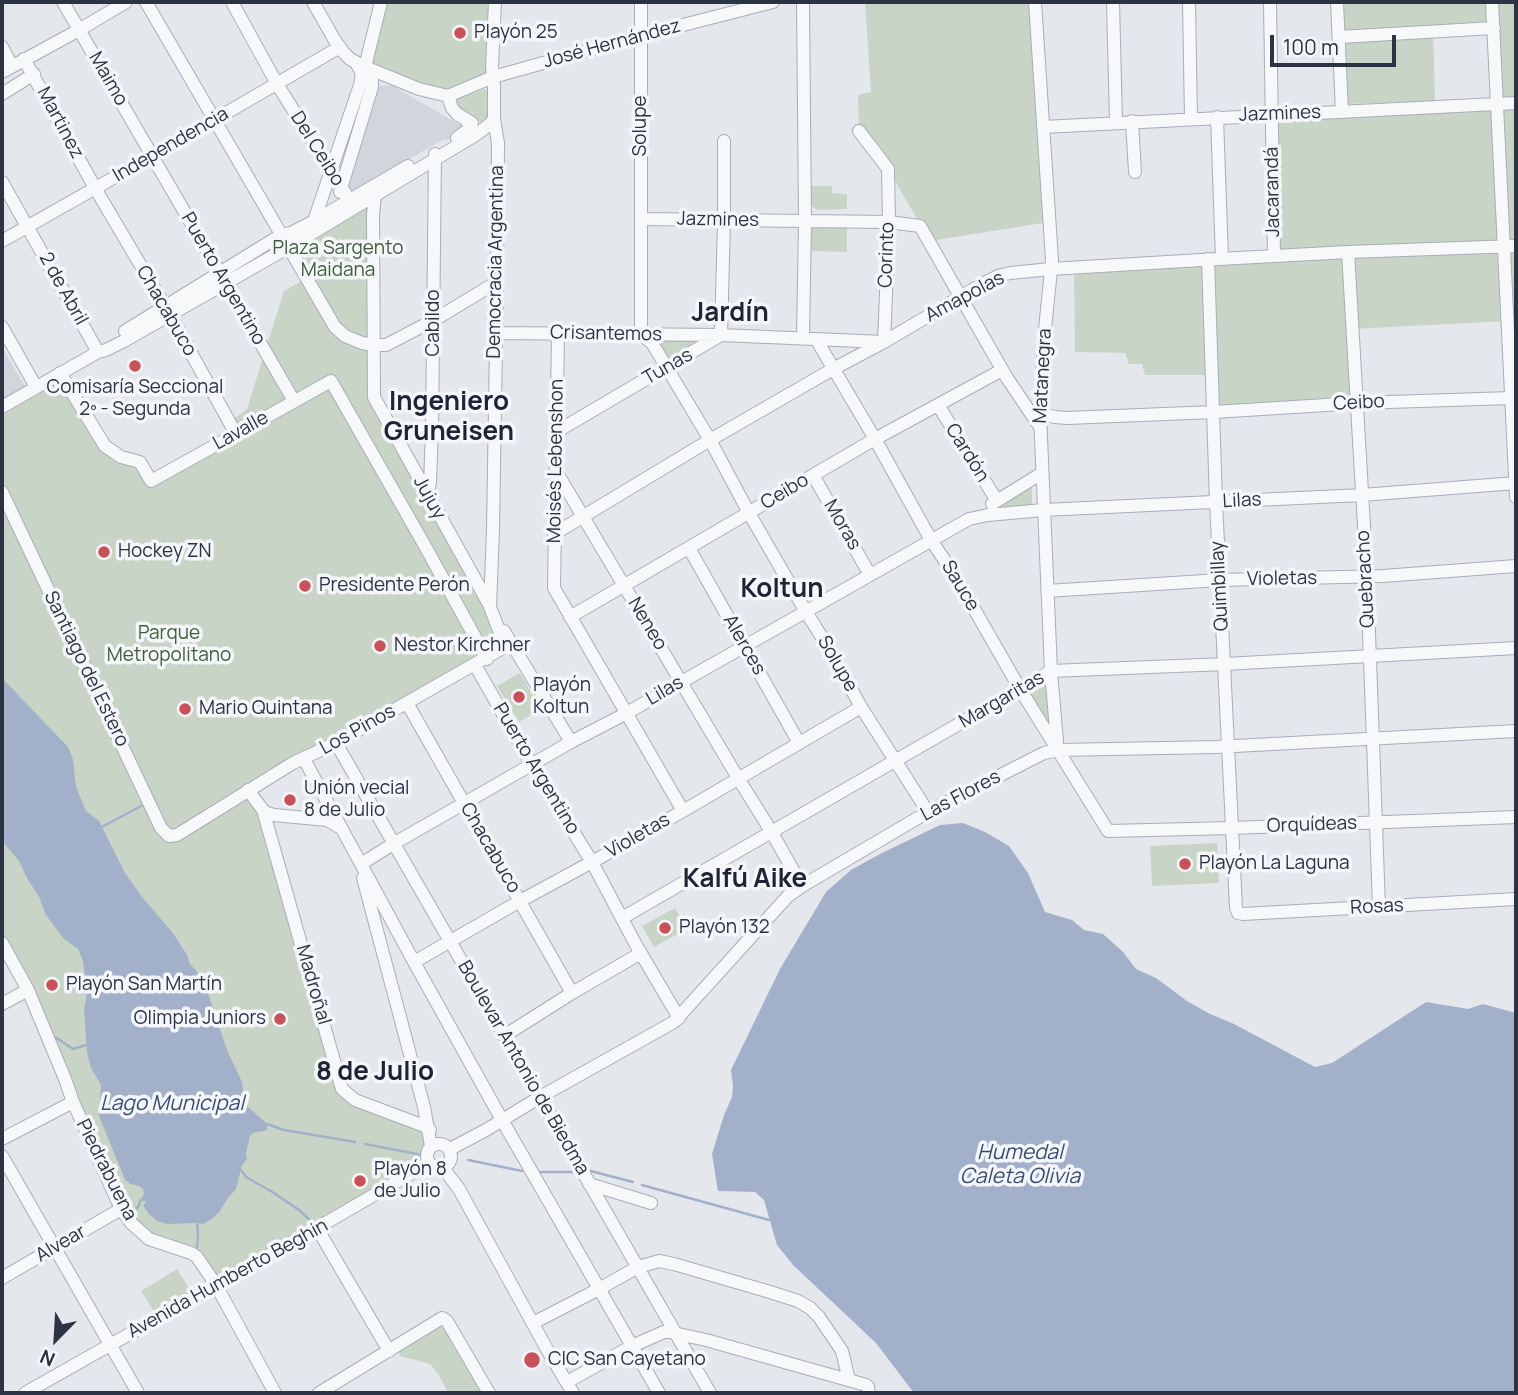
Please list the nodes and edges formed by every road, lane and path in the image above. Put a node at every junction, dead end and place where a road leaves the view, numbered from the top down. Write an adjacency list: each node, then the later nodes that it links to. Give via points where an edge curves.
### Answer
1 (63, 2): 18 (street, Maimo)
2 (126, 2): 18 (street)
3 (146, 2): 38 (street)
4 (232, 2): 28 (street, Del Ceibo)
5 (313, 2): 22 (street)
6 (382, 2): 25 (street)
7 (495, 2): 27 (street, Democracia Argentina)
8 (641, 2): 19 (street, Solupe)
9 (773, 2): 19 (street, José Hernández)
10 (803, 2): 61 (street)
11 (1035, 2): 43 (street, Matanegra)
12 (1113, 2): 42 (street)
13 (1189, 2): 39 (street)
14 (1270, 2): 35 (street, Jacarandá)
15 (1337, 2): 20 (street)
16 (1492, 2): 17 (street)
17 (1494, 28): 20 (street); 33 (street)
18 (79, 30): 23 (street); 49 (street, Maimo)
19 (640, 36): 27 (street, José Hernández); 59 (street, Solupe)
20 (1339, 37): 34 (street)
21 (2, 47): 24 (street)
22 (340, 47): 25 (street); 28 (street, Independencia)
23 (24, 59): 24 (street); 26 (street, Martinez)
24 (7, 69)
25 (370, 70): 29 (street, via 362,73); 29 (street, via 379,79); 31 (street)
26 (34, 74): 30 (street); 54 (street, Martinez)
27 (493, 77): 31 (street, José Hernández); 37 (street, Democracia Argentina)
28 (277, 84): 38 (street, Independencia); 50 (street, Del Ceibo)
29 (366, 86): 50 (street); 53 (street)
30 (2, 94)
31 (448, 96): 40 (street, via 452,108)
32 (1516, 103): 33 (street, Jazmines)
33 (1498, 104): 34 (street, Jazmines); 67 (street)
34 (1342, 112): 35 (street, Jazmines)
35 (1271, 114): 36 (street, Jazmines); 70 (street, Jacarandá)
36 (1217, 117): 39 (street, Jazmines); 72 (street)
37 (494, 118): 44 (street); 47 (street, Democracia Argentina)
38 (215, 119): 49 (street, Independencia); 65 (street)
39 (1191, 119): 41 (street, Jazmines)
40 (466, 120): 44 (street); 48 (street, via 470,126 466,132)
41 (1132, 121): 42 (street, Jazmines); 51 (street)
42 (1116, 122): 43 (street, Jazmines)
43 (1043, 127): 73 (street, Matanegra)
44 (484, 128): 47 (street); 48 (street)
45 (859, 131): 62 (street, Corinto, via 888,169)
46 (724, 141): 60 (street)
47 (498, 142): 75 (street, Democracia Argentina)
48 (435, 155): 55 (street); 78 (street, Cabildo)
49 (152, 156): 54 (street, Independencia); 74 (street, Puerto Argentino)
50 (332, 172): 53 (street, Del Ceibo); 63 (street)
51 (1135, 172)
52 (2, 182): 64 (street, 2 de Abril)
53 (342, 187): 56 (street, Del Ceibo); 58 (street)
54 (95, 188): 64 (street, Independencia); 77 (street, Chacabuco)
55 (376, 190): 56 (street); 57 (street); 86 (street, Jujuy)
56 (348, 200): 57 (street, Del Ceibo); 58 (street)
57 (363, 202): 63 (street)
58 (335, 207): 63 (street, via 332,217)
59 (641, 219): 60 (street, Jazmines); 82 (street, Solupe)
60 (724, 220): 61 (street, Jazmines); 83 (street)
61 (805, 221): 62 (street, Jazmines); 84 (street)
62 (888, 222): 76 (street, Jazmines, via 920,226); 85 (street, Corinto)
63 (320, 223): 65 (street); 68 (street)
64 (27, 226): 66 (street, Independencia); 87 (street, 2 de Abril)
65 (281, 235): 68 (street); 74 (street)
66 (2, 241)
67 (1510, 246): 69 (street, Amapolas); 96 (street)
68 (289, 247): 74 (street); 86 (street, via 335,327 348,338)
69 (1348, 252): 70 (street, Amapolas); 95 (street, Quebracho)
70 (1274, 256): 72 (street, Amapolas)
71 (1208, 259): 72 (street, Amapolas); 73 (street, Amapolas); 99 (street, Quimbillay)
72 (1222, 259)
73 (1051, 269): 76 (street, Amapolas, via 998,276); 100 (street, Matanegra)
74 (223, 278): 77 (street); 94 (street, Puerto Argentino)
75 (497, 282): 78 (street); 80 (street, Democracia Argentina)
76 (960, 298): 85 (street, Amapolas); 90 (street)
77 (167, 311): 87 (street, via 102,345); 102 (street, Chacabuco)
78 (434, 320): 86 (street, via 391,342); 110 (street, Cabildo)
79 (2, 327): 93 (street)
80 (496, 333): 81 (street, Crisantemos); 128 (street, Democracia Argentina)
81 (558, 334): 82 (street, Crisantemos); 101 (street, Moisés Lebenshon)
82 (641, 334): 83 (street, Crisantemos); 88 (street, Solupe)
83 (721, 335): 84 (street, Crisantemos); 88 (street, Tunas)
84 (809, 339): 85 (street, Crisantemos); 89 (street, Sauce)
85 (884, 342): 89 (street, Amapolas)
86 (374, 345): 110 (street, Jujuy, via 374,397)
87 (98, 352): 91 (street)
88 (667, 368): 101 (street, Tunas); 104 (street, Solupe)
89 (833, 369): 103 (street, Sauce); 104 (street, Amapolas)
90 (1002, 370): 97 (street, Ceibo); 100 (street)
91 (60, 373): 93 (street); 102 (street, Lavalle, via 105,446 140,463 151,481)
92 (331, 381): 94 (street, Lavalle); 134 (street, Puerto Argentino, via 425,547)
93 (36, 387): 98 (street)
94 (294, 401): 102 (street, Lavalle)
95 (1358, 402): 96 (street, Ceibo); 99 (street, Ceibo); 111 (street, Quebracho)
96 (1513, 403): 108 (street)
97 (938, 405): 103 (street, Ceibo); 113 (street, Cardón)
98 (2, 407)
99 (1214, 412): 100 (street, Ceibo); 114 (street, Quimbillay)
100 (1040, 421): 106 (street, Matanegra)
101 (556, 432): 105 (street, Moisés Lebenshon)
102 (236, 434)
103 (875, 439): 107 (street, Ceibo); 120 (street, Sauce)
104 (710, 440): 116 (street, Solupe); 117 (street, Amapolas)
105 (556, 471): 117 (street, Neneo); 119 (street, Moisés Lebenshon)
106 (1042, 473): 113 (street, Lilas); 115 (street, Matanegra)
107 (813, 475): 116 (street, Ceibo); 123 (street, Moras)
108 (1516, 483): 111 (street, Lilas); 112 (street)
109 (2, 492): 164 (street, Santiago del Estero, via 161,828 169,836)
110 (427, 495): 128 (street, Jujuy)
111 (1362, 495): 114 (street, Lilas); 124 (street, Quebracho)
112 (1516, 497)
113 (997, 501): 118 (street, Lilas)
114 (1216, 502): 115 (street, Lilas); 125 (street, Quimbillay)
115 (1043, 510): 118 (street, Lilas); 127 (street, Matanegra)
116 (749, 513): 121 (street, Ceibo); 129 (street, Solupe)
117 (583, 516): 119 (street, Amapolas); 126 (street, Neneo)
118 (969, 519): 120 (street, Lilas)
119 (554, 534): 130 (street, Moisés Lebenshon, via 554,588)
120 (931, 540): 123 (street, Lilas); 138 (street, Sauce)
121 (689, 548): 126 (street, Ceibo); 131 (street, Alerces)
122 (1516, 566): 124 (street, Violetas)
123 (870, 575): 129 (street, Lilas)
124 (1367, 577): 125 (street, Violetas); 133 (street, Quebracho)
125 (1220, 580): 127 (street, Violetas); 135 (street, Quimbillay)
126 (624, 585): 130 (street, Ceibo); 137 (street, Neneo)
127 (1047, 591): 136 (street, Matanegra)
128 (490, 607): 134 (street, via 503,643); 144 (street, Jujuy)
129 (806, 612): 131 (street, Lilas); 140 (street, Solupe)
130 (570, 617): 141 (street)
131 (744, 646): 137 (street, Lilas); 145 (street, Alerces)
132 (1516, 648): 133 (street, Margaritas)
133 (1369, 655): 135 (street, Margaritas); 143 (street, Quebracho)
134 (481, 662): 139 (street, Los Pinos); 151 (street, Puerto Argentino)
135 (1225, 664): 136 (street, Margaritas); 147 (street, Quimbillay)
136 (1051, 671): 138 (street, Margaritas); 148 (street, Matanegra)
137 (681, 681): 141 (street, Lilas); 152 (street, Neneo)
138 (1020, 689): 148 (street, Sauce); 150 (street, Margaritas)
139 (407, 703): 146 (street, Los Pinos); 154 (street, Chacabuco)
140 (861, 707): 145 (street, Violetas); 150 (street, Solupe)
141 (625, 714): 144 (street, Lilas); 155 (street)
142 (1516, 731): 143 (street, Las Flores)
143 (1373, 738): 147 (street, Las Flores); 159 (street, Quebracho)
144 (571, 742): 151 (street, Lilas)
145 (799, 743): 152 (street, Violetas)
146 (336, 744): 149 (street, Los Pinos); 165 (street, Boulevar Antonio de Biedma)
147 (1228, 746): 148 (street, Las Flores); 160 (street, Quimbillay)
148 (1059, 750): 157 (street, Las Flores, via 1044,752); 163 (street, Sauce)
149 (304, 759): 153 (street, Los Pinos); 161 (street)
150 (896, 760): 157 (street, Solupe); 162 (street, Margaritas)
151 (532, 765): 154 (street, Lilas); 166 (street, Puerto Argentino)
152 (738, 778): 155 (street, Violetas); 162 (street, Neneo)
153 (248, 790): 156 (street, Madroñal); 164 (street, Los Pinos)
154 (464, 803): 165 (street, Lilas); 170 (street, Chacabuco)
155 (682, 811): 166 (street, Violetas)
156 (264, 812): 161 (street, via 327,820); 186 (street, Madroñal, via 342,1089 355,1100)
157 (928, 812): 168 (street, Las Flores)
158 (1516, 817): 159 (street, Orquídeas)
159 (1376, 823): 160 (street, Orquídeas); 171 (street, Quebracho)
160 (1232, 828): 163 (street, Orquídeas); 172 (street, Quimbillay)
161 (342, 829): 167 (street)
162 (771, 831): 168 (street, Neneo); 173 (street, Margaritas)
163 (1108, 831)
164 (177, 835)
165 (393, 844): 167 (street, Lilas); 174 (street, Boulevar Antonio de Biedma)
166 (592, 862): 170 (street, Violetas); 173 (street, Puerto Argentino)
167 (361, 864): 177 (street); 186 (street)
168 (802, 886): 181 (street, Las Flores)
169 (1516, 899): 171 (street, Rosas)
170 (520, 901): 174 (street, Violetas); 179 (street, Chacabuco)
171 (1379, 907): 172 (street, Rosas)
172 (1238, 913)
173 (622, 918): 176 (street, Puerto Argentino)
174 (450, 941): 177 (street, Violetas); 182 (street, Boulevar Antonio de Biedma)
175 (2, 943): 178 (street, Piedrabuena)
176 (641, 953): 179 (street); 181 (street, Puerto Argentino)
177 (414, 962): 185 (street)
178 (27, 990): 180 (street); 184 (street, Piedrabuena)
179 (572, 993): 182 (street)
180 (2, 1004)
181 (679, 1018): 183 (street, Las Flores)
182 (504, 1035): 183 (street, Boulevar Antonio de Biedma)
183 (540, 1097): 185 (street, Las Flores); 193 (street, Boulevar Antonio de Biedma)
184 (73, 1102): 187 (street); 195 (street, Piedrabuena)
185 (502, 1120): 189 (street); 201 (street)
186 (430, 1130): 188 (street)
187 (2, 1139)
188 (431, 1146): 189 (street, via 441,1143); 191 (street)
189 (450, 1149): 192 (street, via 452,1158)
190 (2, 1156): 197 (street)
191 (429, 1163): 192 (street); 196 (street, Avenida Humberto Beghin)
192 (443, 1168): 202 (street)
193 (589, 1184): 194 (street); 198 (street, Boulevar Antonio de Biedma)
194 (651, 1203)
195 (121, 1209): 197 (street, Alvear); 200 (street, Piedrabuena, via 149,1239 197,1257)
196 (317, 1228): 200 (street, Avenida Humberto Beghin); 206 (street)
197 (55, 1247): 199 (street, Alvear); 204 (street)
198 (638, 1267): 201 (street); 203 (street, Boulevar Antonio de Biedma); 207 (street, via 659,1261 674,1264 798,1301 819,1317 842,1351)
199 (2, 1278)
200 (215, 1285): 204 (street, Avenida Humberto Beghin); 211 (street, Piedrabuena)
201 (599, 1289): 202 (street); 205 (street)
202 (533, 1323): 208 (street)
203 (675, 1333): 205 (street, via 664,1332); 207 (street); 215 (street, Boulevar Antonio de Biedma)
204 (110, 1345): 209 (street, Avenida Humberto Beghin); 210 (street)
205 (632, 1346): 208 (street); 214 (street)
206 (389, 1351): 212 (street); 213 (street, via 445,1319)
207 (849, 1380): 216 (street, via 866,1385)
208 (570, 1388)
209 (25, 1393)
210 (138, 1393)
211 (275, 1393)
212 (319, 1393)
213 (489, 1393)
214 (659, 1393)
215 (710, 1393)
216 (869, 1393)

